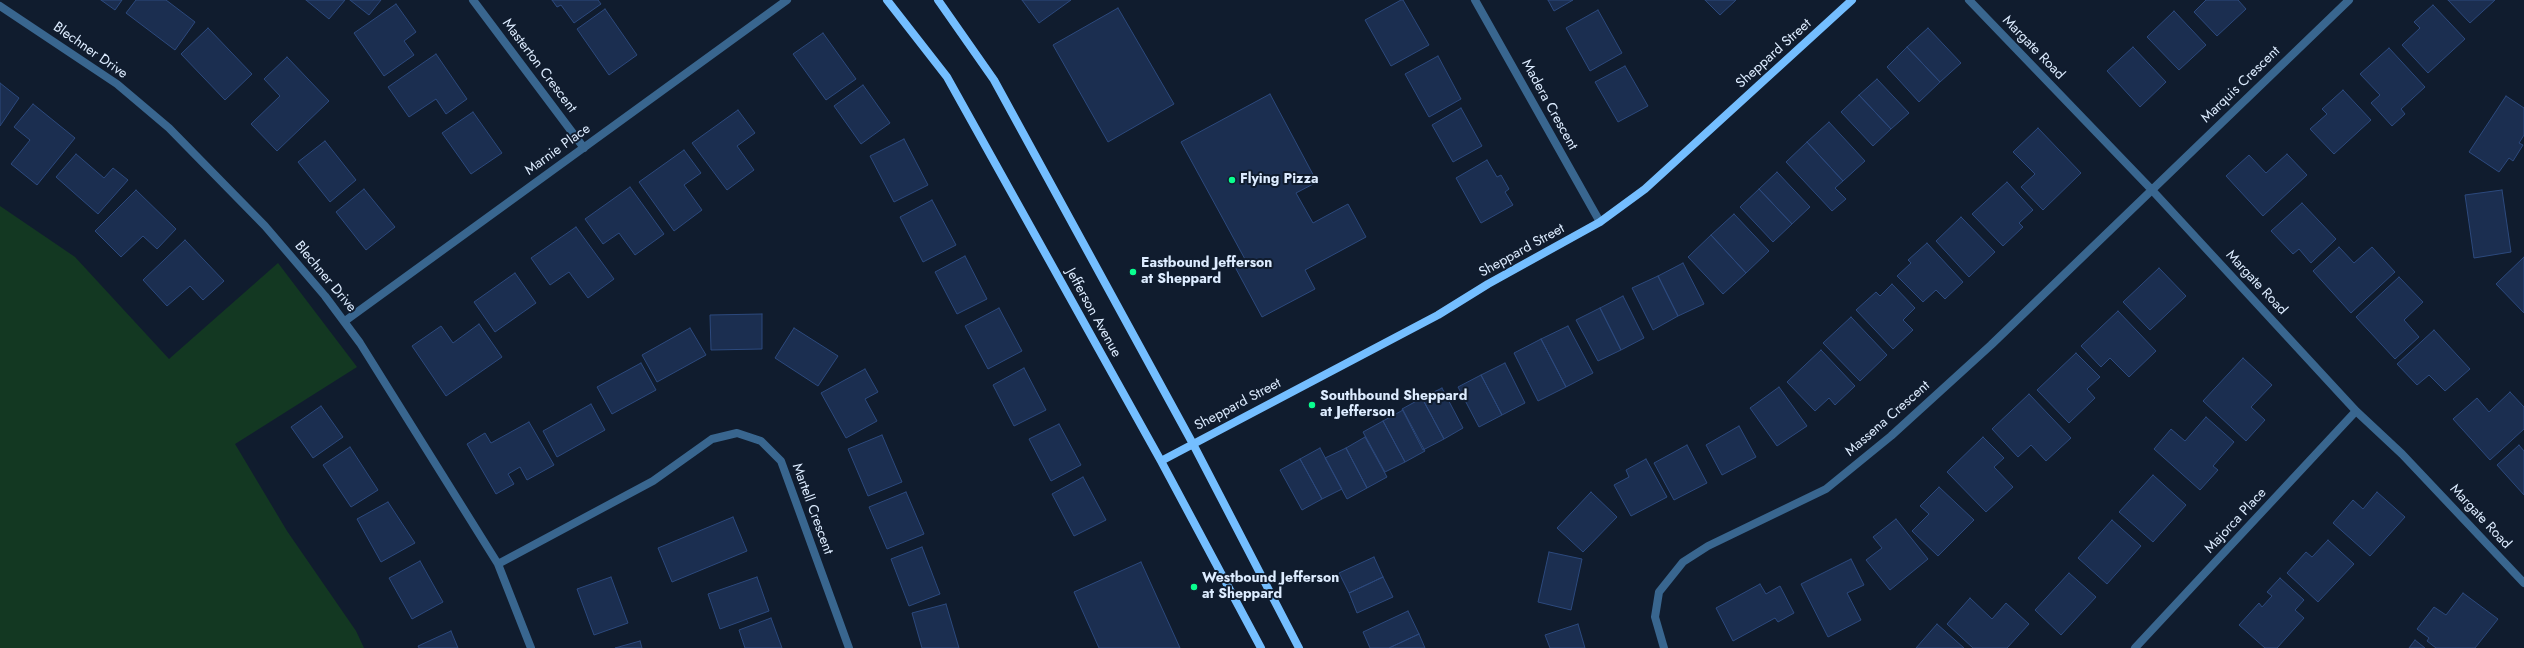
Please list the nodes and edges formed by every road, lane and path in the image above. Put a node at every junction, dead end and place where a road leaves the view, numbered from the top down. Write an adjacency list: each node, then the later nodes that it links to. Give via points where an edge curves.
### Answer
1 (473, 0): 10 (street, Masterton Crescent)
2 (786, 0): 10 (street, Marnie Place)
3 (887, 0): 16 (street, Jefferson Avenue, via 947,77)
4 (938, 0): 15 (street, Jefferson Avenue, via 994,80)
5 (1475, 0): 12 (street, Madera Crescent)
6 (1852, 0): 12 (street, Sheppard Street, via 1645,189)
7 (1969, 0): 11 (street, Margate Road)
8 (2349, 0): 11 (street, Marquis Crescent)
9 (0, 6): 13 (street, Blechner Drive, via 117,84 169,128 265,226)
10 (584, 148): 13 (street, Marnie Place)
11 (2151, 189): 14 (street, Margate Road); 23 (street, Massena Crescent, via 1991,345 1891,436 1826,489 1708,546 1683,562 1659,592 1655,617)
12 (1600, 222): 15 (street, Sheppard Street, via 1438,315)
13 (345, 322): 17 (street, Blechner Drive)
14 (2356, 411): 18 (street, Margate Road, via 2402,454); 24 (street, Majorca Place)
15 (1193, 444): 16 (street, Sheppard Street); 22 (street, Jefferson Avenue)
16 (1161, 461): 21 (street, Jefferson Avenue)
17 (498, 564): 19 (street, Blechner Drive); 20 (street, Martell Crescent, via 653,481 712,439 737,433 761,441 781,461)
18 (2524, 583)
19 (530, 648)
20 (850, 648)
21 (1261, 648)
22 (1299, 648)
23 (1664, 648)
24 (2135, 648)

